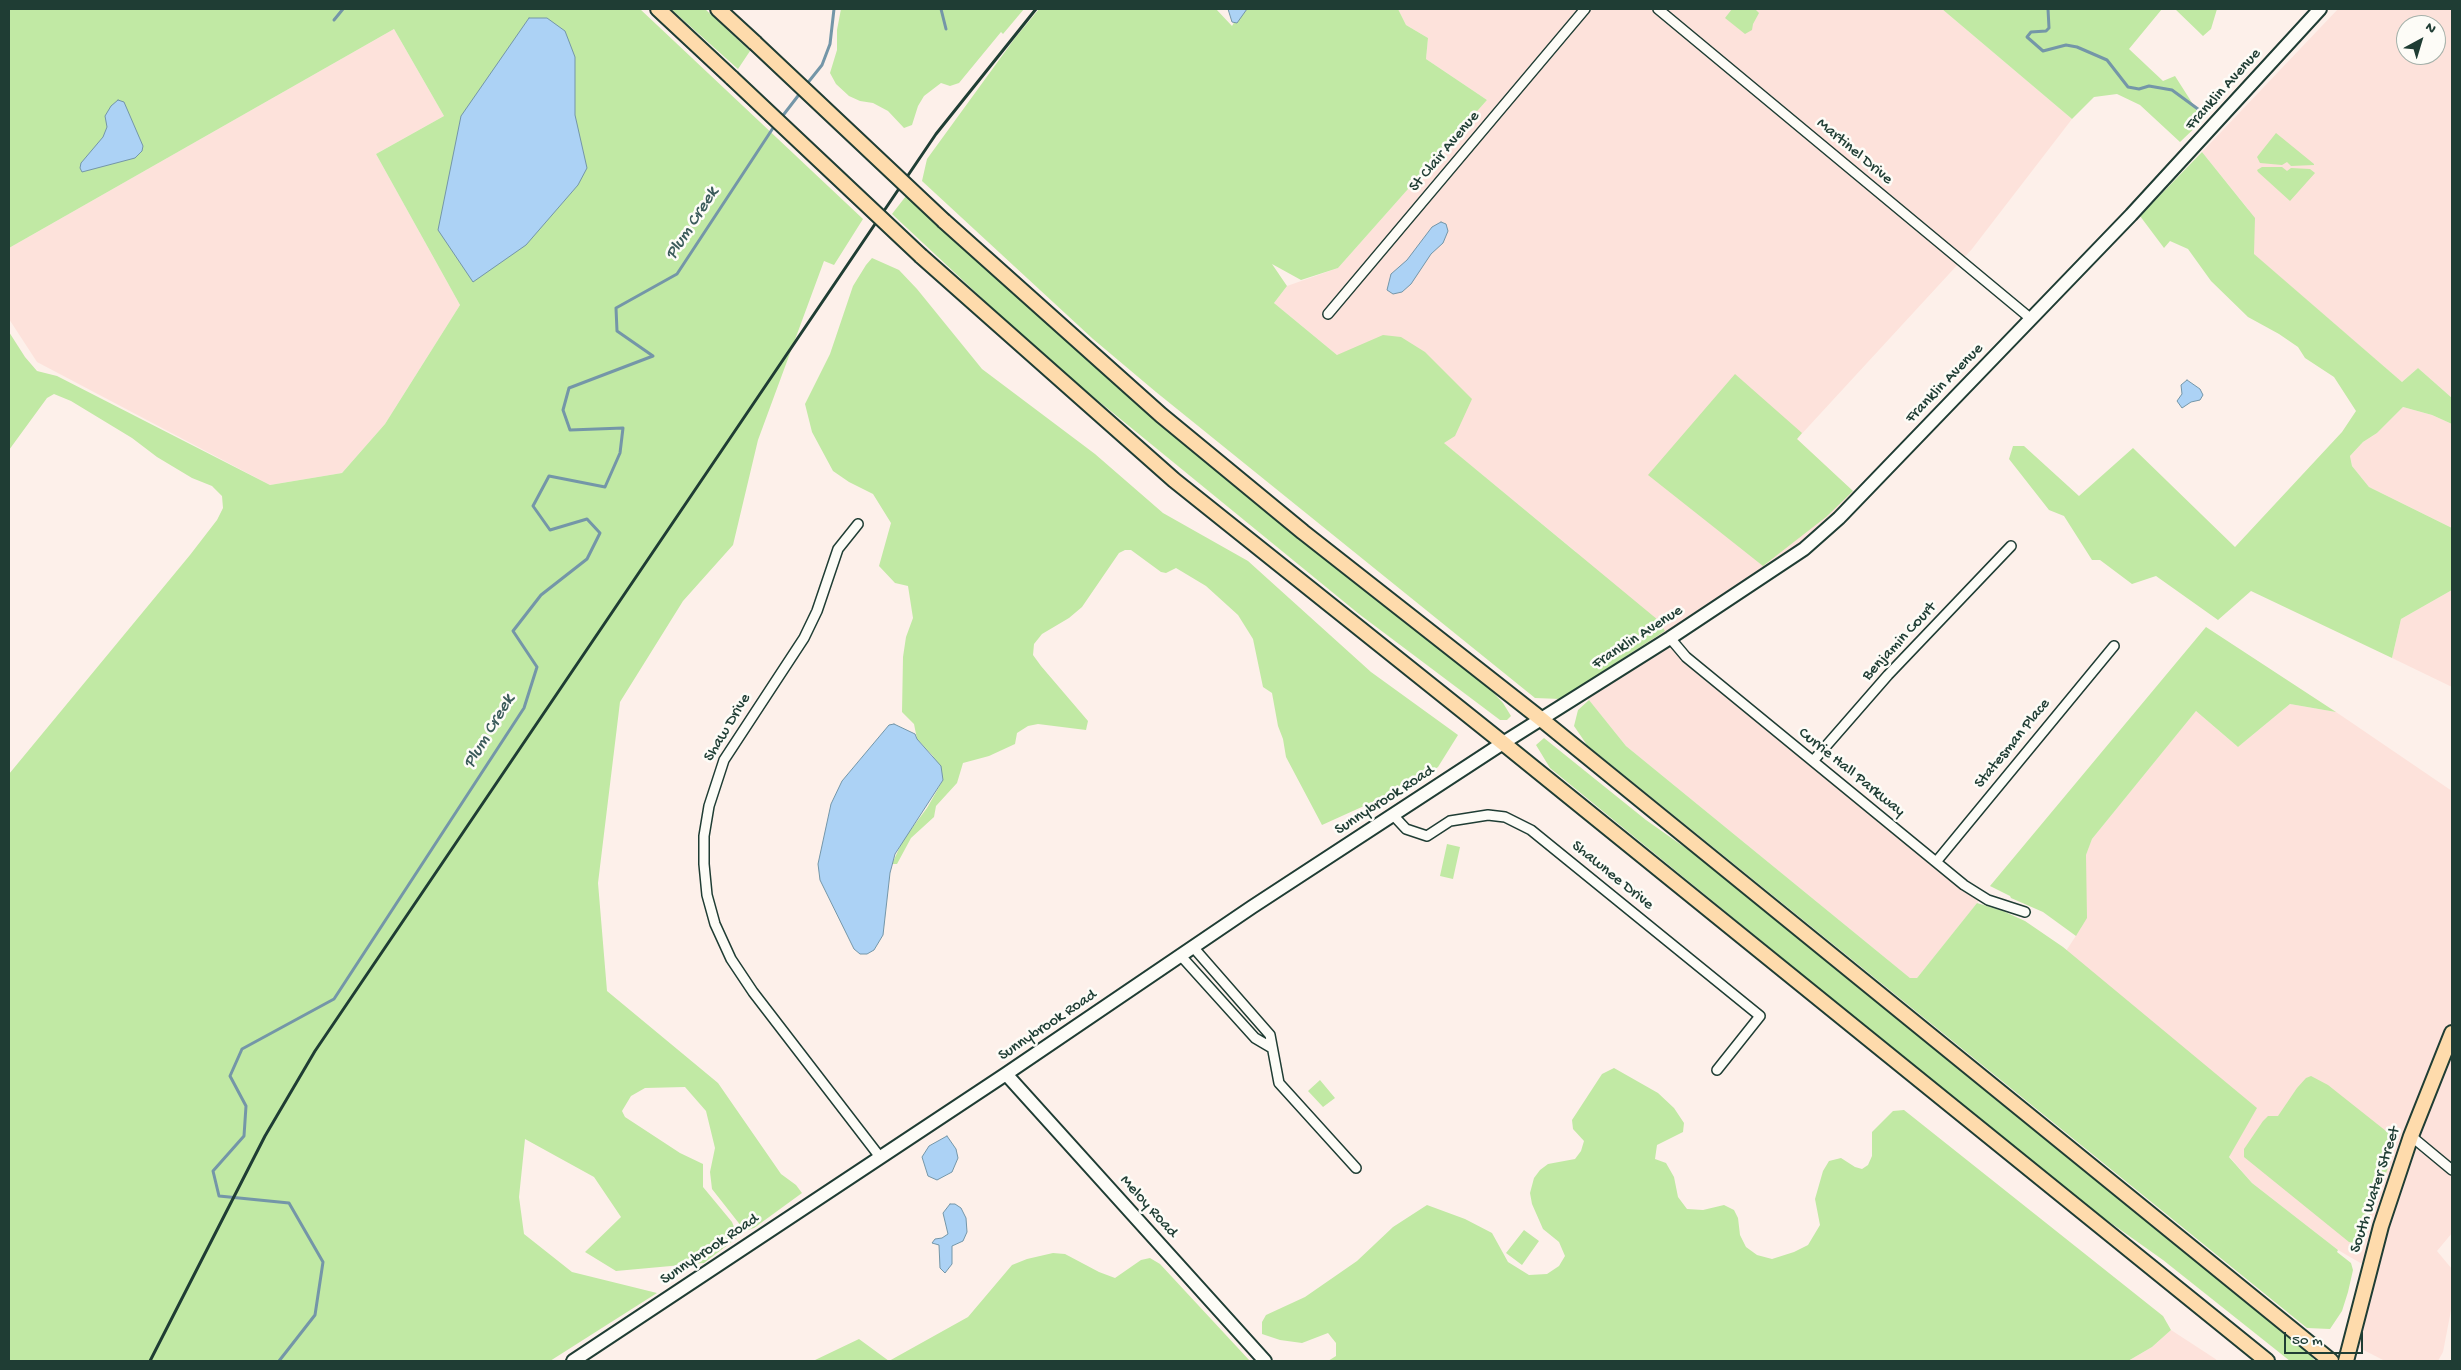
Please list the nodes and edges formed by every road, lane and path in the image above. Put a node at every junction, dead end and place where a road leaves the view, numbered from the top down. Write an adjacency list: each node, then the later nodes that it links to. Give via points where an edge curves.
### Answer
1 (658, 9): 13 (main road, bridge, via 921,256 1174,480)
2 (718, 9): 12 (main road, bridge, via 944,221 1161,414 1303,532)
3 (1584, 9): 6 (street, St Clair Avenue)
4 (1658, 9): 7 (street, Martinel Drive)
5 (2320, 9): 7 (street, Franklin Avenue, via 2131,215)
6 (1328, 314)
7 (2030, 318): 10 (street, Franklin Avenue, via 1820,536)
8 (858, 524): 25 (street, Shaw Drive, via 838,549 817,611 804,638 722,766 706,820 704,864 713,917 731,959)
9 (2011, 546): 14 (street, Benjamin Court, via 1888,675)
10 (1670, 638): 12 (street, Franklin Avenue); 14 (street, Currie Hall Parkway, via 1686,657)
11 (2114, 646): 16 (street, Statesman Place)
12 (1541, 719): 13 (street, Sunnybrook Road); 31 (main road)
13 (1503, 743): 15 (street, Sunnybrook Road); 30 (main road)
14 (1813, 761): 16 (street, Currie Hall Parkway)
15 (1393, 815): 18 (street, Sunnybrook Road); 22 (street, Shawnee Drive, via 1406,829 1427,836 1450,821 1464,817 1496,815 1518,822 1760,1016)
16 (1936, 862): 17 (street, Currie Hall Parkway, via 1979,896)
17 (2026, 912)
18 (1193, 947): 19 (street, Sunnybrook Road); 21 (street, via 1265,1028)
19 (1181, 956): 21 (street, via 1255,1038); 23 (street, Sunnybrook Road)
20 (2452, 1033): 24 (main road, South Water Street)
21 (1272, 1048): 26 (street, via 1279,1083)
22 (1717, 1070)
23 (1006, 1074): 25 (street, Sunnybrook Road); 29 (street, Meloy Road)
24 (2411, 1136): 27 (street); 32 (main road, South Water Street, via 2381,1226)
25 (880, 1157): 28 (street, Sunnybrook Road)
26 (1356, 1168)
27 (2452, 1170)
28 (574, 1361)
29 (1265, 1361)
30 (2267, 1361)
31 (2331, 1361)
32 (2346, 1361)

